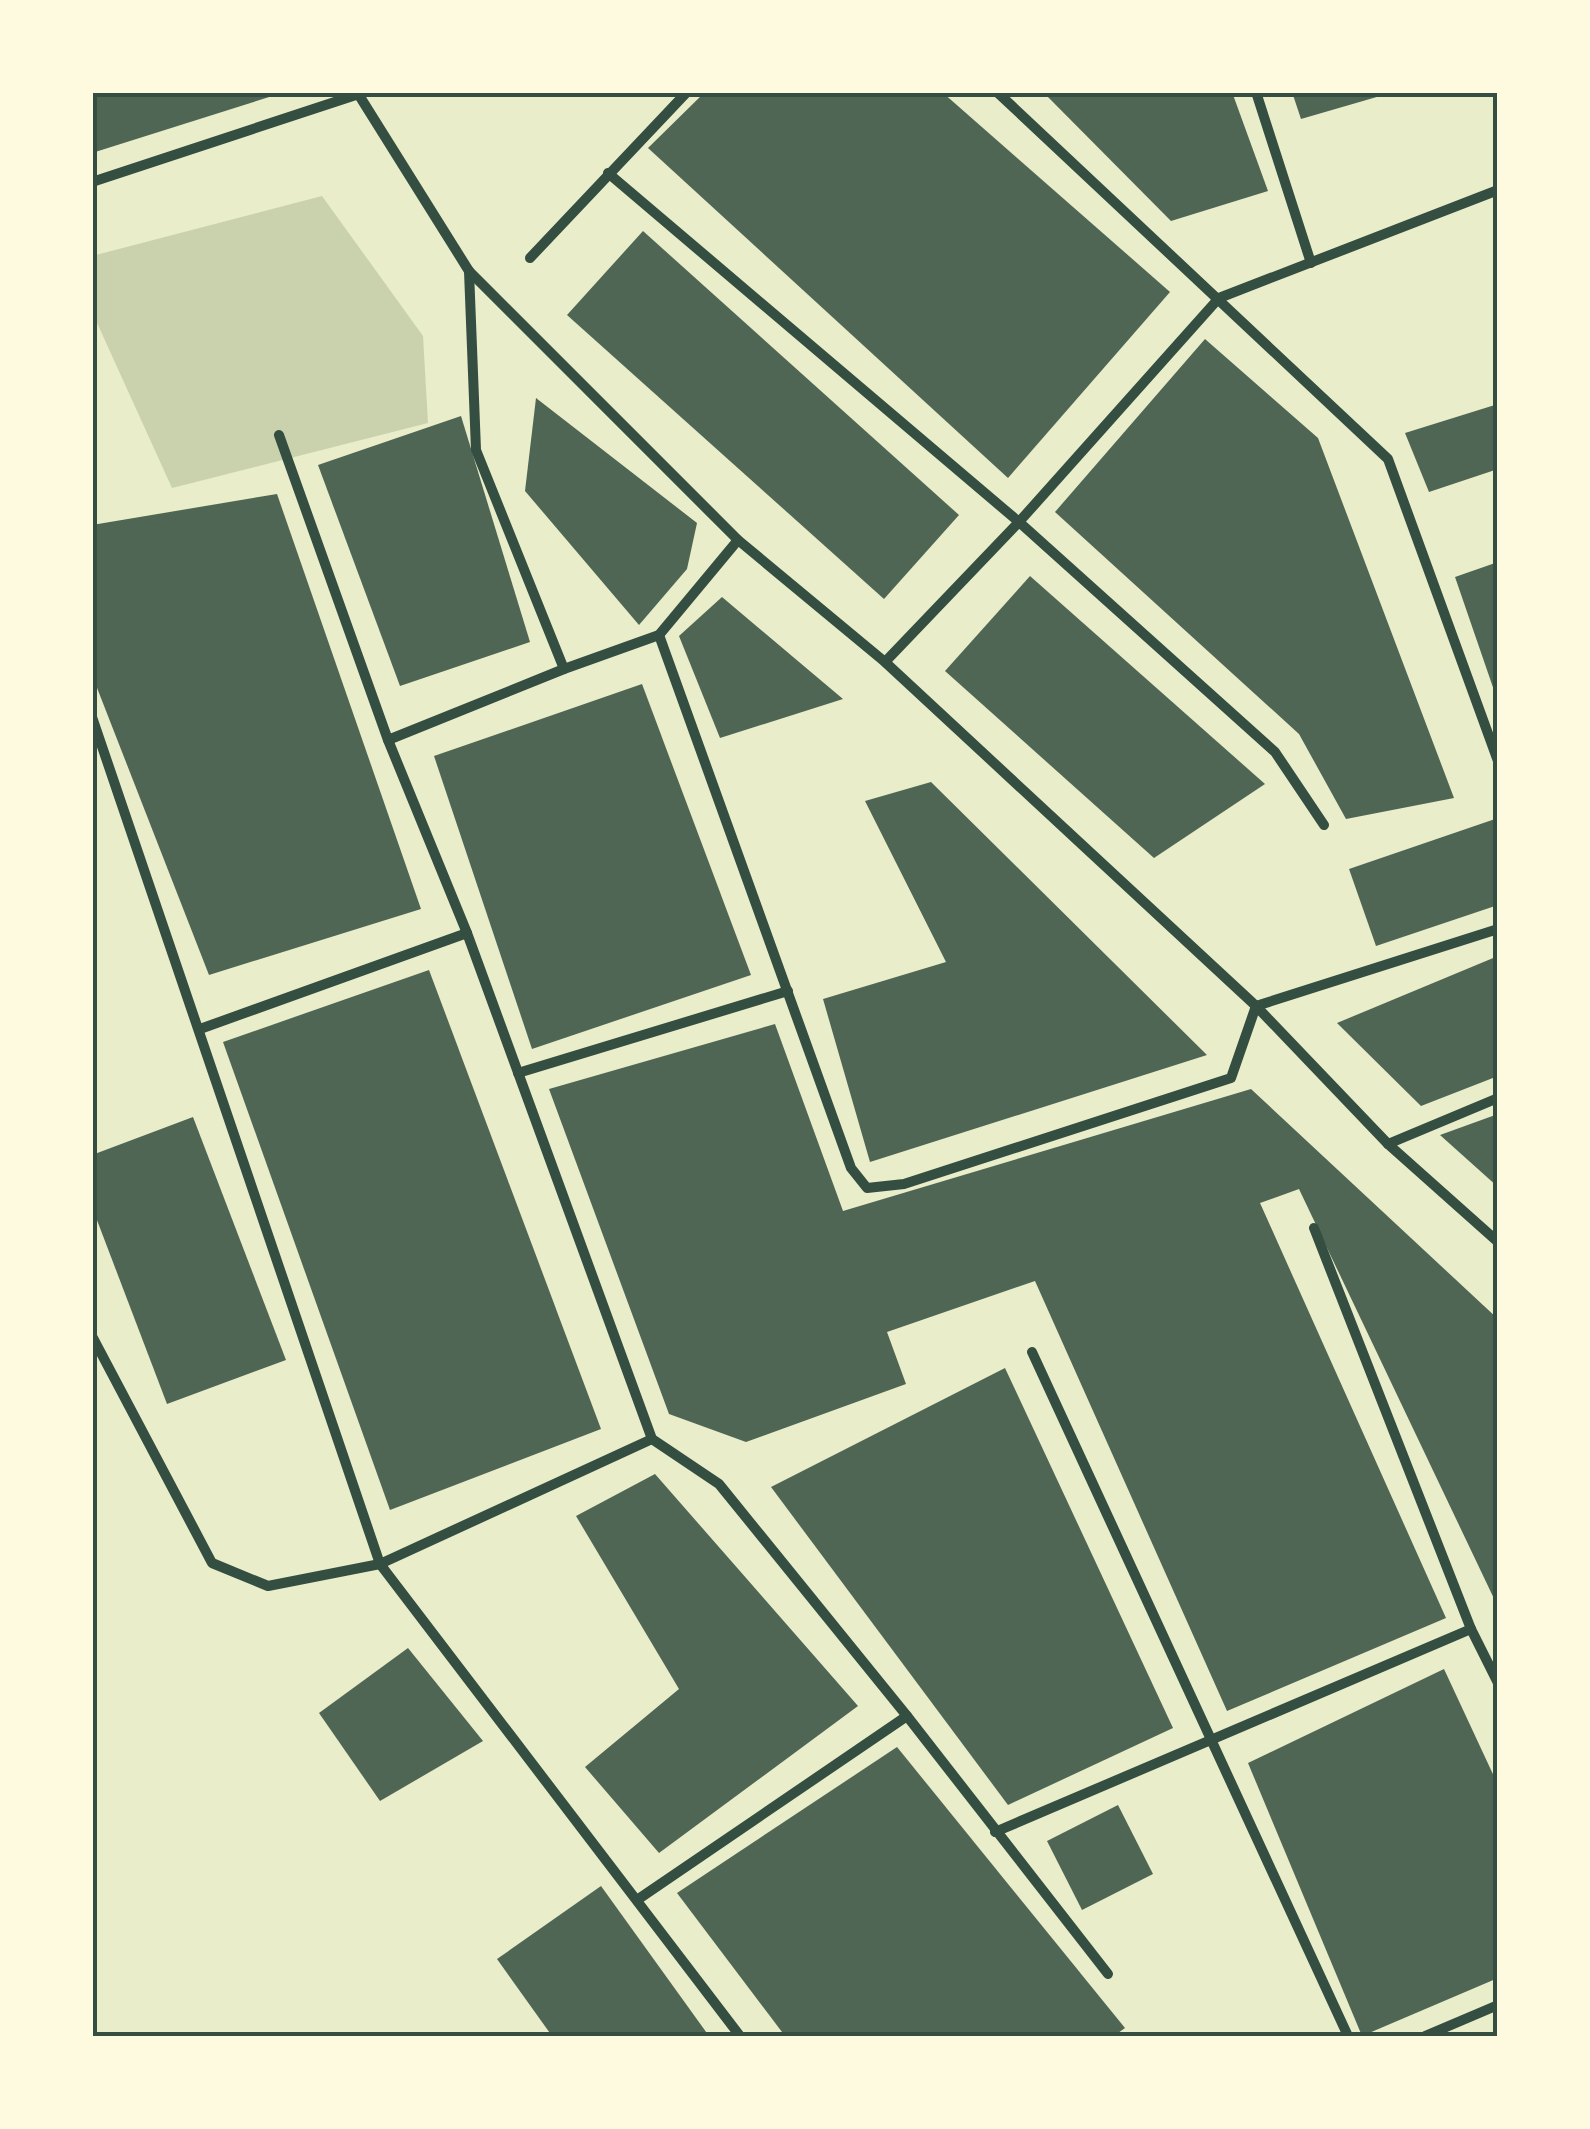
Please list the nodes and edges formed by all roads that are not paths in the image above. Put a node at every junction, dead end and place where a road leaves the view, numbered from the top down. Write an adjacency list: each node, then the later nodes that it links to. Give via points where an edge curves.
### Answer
1 (686, 92): 5 (street)
2 (997, 92): 11 (street)
3 (1256, 92): 9 (street)
4 (360, 93): 6 (street); 10 (street)
5 (608, 173): 8 (street); 13 (street)
6 (92, 182)
7 (1498, 190): 9 (street)
8 (530, 258)
9 (1311, 263): 11 (street)
10 (468, 271): 14 (street); 17 (street, via 476,450)
11 (1219, 298): 13 (street); 20 (street, via 1388,460)
12 (279, 435): 19 (street)
13 (1018, 522): 16 (street); 21 (street, via 1275,752)
14 (738, 540): 15 (street); 16 (street)
15 (659, 636): 17 (street); 24 (street)
16 (885, 662): 25 (street)
17 (564, 670): 19 (street)
18 (92, 717): 26 (street)
19 (388, 740): 23 (street)
20 (1498, 761)
21 (1324, 825)
22 (1498, 929): 25 (street)
23 (467, 934): 26 (street); 27 (street)
24 (788, 991): 25 (street, via 851,1168 867,1188 904,1184 1231,1078); 27 (street)
25 (1256, 1006): 29 (street)
26 (200, 1030): 35 (street)
27 (518, 1073): 34 (street)
28 (1498, 1098): 29 (street)
29 (1388, 1144): 31 (street)
30 (1314, 1228): 36 (street)
31 (1498, 1242)
32 (92, 1336): 35 (street, via 212,1563 268,1586)
33 (1032, 1352): 39 (street)
34 (652, 1438): 35 (street); 38 (street, via 719,1484)
35 (380, 1564): 41 (street)
36 (1472, 1629): 37 (street); 39 (street)
37 (1498, 1683)
38 (906, 1716): 40 (street); 41 (street)
39 (1211, 1739): 40 (street); 45 (street)
40 (995, 1832): 42 (street)
41 (637, 1900): 44 (street)
42 (1108, 1974)
43 (1498, 2005): 46 (street)
44 (740, 2036)
45 (1348, 2036)
46 (1425, 2036)

